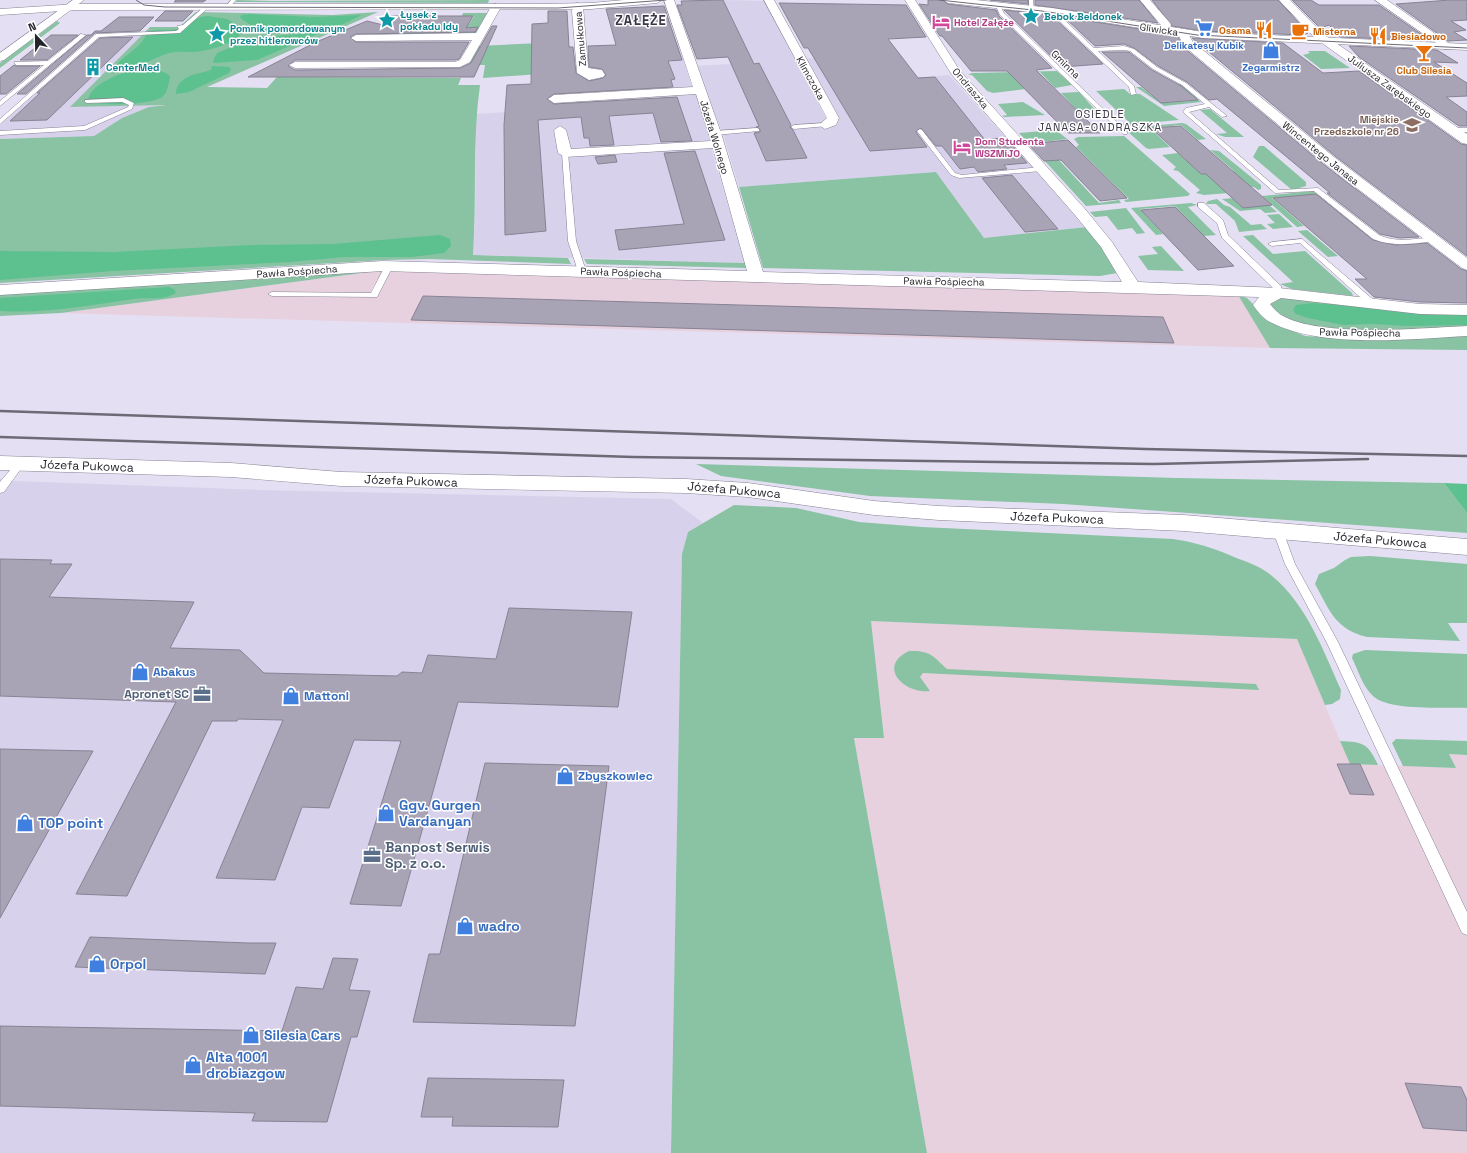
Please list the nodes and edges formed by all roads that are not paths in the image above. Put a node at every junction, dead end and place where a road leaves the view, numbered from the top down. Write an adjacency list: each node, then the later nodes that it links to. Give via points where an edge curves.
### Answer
1 (55, 0): 18 (street)
2 (79, 0): 15 (street)
3 (657, 0): 14 (street)
4 (669, 0): 38 (street, Józefa Wolnego)
5 (769, 0): 48 (street, Klimczoka, via 833,118 832,122)
6 (910, 0): 60 (street, Ondraszka, via 956,73)
7 (950, 0): 13 (street, Gliwicka)
8 (1145, 0): 24 (street, via 1166,25)
9 (1284, 0): 29 (street, Juliusza Zarębskiego, via 1319,36)
10 (1380, 0): 30 (street)
11 (230, 4): 16 (street); 17 (street)
12 (1032, 4): 13 (street, Gliwicka); 19 (street, Gliwicka)
13 (997, 5): 56 (lane, Gminna, via 1002,14)
14 (578, 6): 17 (street); 37 (street, Zamułkowa)
15 (70, 7): 16 (street); 18 (street); 33 (street)
16 (207, 7): 22 (lane)
17 (496, 7): 27 (street)
18 (46, 8): 20 (street); 21 (street)
19 (1052, 11): 24 (street, Gliwicka); 32 (lane)
20 (0, 12)
21 (31, 20)
22 (185, 26): 23 (lane); 41 (lane, via 178,32 170,33 98,35)
23 (104, 30)
24 (1163, 30): 25 (street, Gliwicka)
25 (1182, 32): 29 (street, Gliwicka); 62 (street, Wincentego Janasa, via 1188,44 1234,83)
26 (83, 35): 35 (lane)
27 (481, 35): 28 (street); 36 (street, via 464,62 456,65)
28 (356, 38)
29 (1328, 41): 30 (street, Gliwicka); 52 (street, Juliusza Zarębskiego)
30 (1449, 47): 31 (street, Gliwicka)
31 (1467, 47)
32 (1092, 50): 39 (lane, via 1132,87); 45 (lane, via 1132,50 1184,84)
33 (0, 58)
34 (16, 63): 35 (lane)
35 (50, 63): 40 (lane)
36 (295, 65)
37 (583, 71)
38 (701, 90): 42 (street); 57 (street, Józefa Wolnego)
39 (1133, 94)
40 (3, 99): 41 (lane); 44 (lane)
41 (26, 99): 47 (lane)
42 (554, 99)
43 (86, 101): 55 (lane, via 123,100 132,104 130,108 85,128)
44 (0, 104)
45 (1210, 105): 46 (lane); 62 (lane, via 1188,109 1186,112 1277,192 1316,189 1383,241 1390,243)
46 (1224, 116)
47 (0, 122)
48 (825, 125): 49 (lane, Klimczoka)
49 (794, 127)
50 (560, 130): 59 (street)
51 (757, 130): 57 (lane)
52 (1453, 130): 53 (lane); 58 (street, Juliusza Zarębskiego)
53 (1467, 130)
54 (920, 131): 60 (lane, via 953,174 962,177)
55 (0, 132)
56 (1125, 133)
57 (717, 138): 59 (street); 67 (street, Józefa Wolnego)
58 (1467, 140)
59 (565, 153): 66 (lane, via 572,241)
60 (1042, 169): 68 (street, Ondraszka, via 1107,245 1130,281)
61 (1201, 205): 71 (lane, via 1220,222 1225,236 1278,288)
62 (1433, 239): 65 (street, Wincentego Janasa)
63 (1272, 244): 73 (lane, via 1302,241)
64 (389, 266): 66 (street, Pawła Pośpiecha); 69 (street, Pawła Pośpiecha); 72 (lane, via 374,295)
65 (1467, 266)
66 (582, 271): 67 (street, Pawła Pośpiecha)
67 (756, 276): 68 (street, Pawła Pośpiecha)
68 (1129, 286): 70 (street, Pawła Pośpiecha)
69 (0, 290)
70 (1242, 291): 71 (street, Pawła Pośpiecha); 74 (street, Pawła Pośpiecha)
71 (1279, 293): 73 (street, Pawła Pośpiecha); 74 (street, via 1266,299)
72 (272, 294)
73 (1373, 304): 75 (street, Pawła Pośpiecha)
74 (1261, 305): 76 (street, Pawła Pośpiecha, via 1264,311 1280,321 1315,332 1366,334)
75 (1467, 310)
76 (1467, 331)
77 (0, 463): 78 (street, Józefa Pukowca)
78 (20, 464): 79 (lane); 80 (street, Józefa Pukowca, via 231,470 349,479 702,487 748,490 874,508 939,513 1184,524)
79 (0, 489)
80 (1278, 531): 81 (street, Józefa Pukowca); 82 (lane, via 1290,564 1332,642)
81 (1467, 547)
82 (1467, 928)

